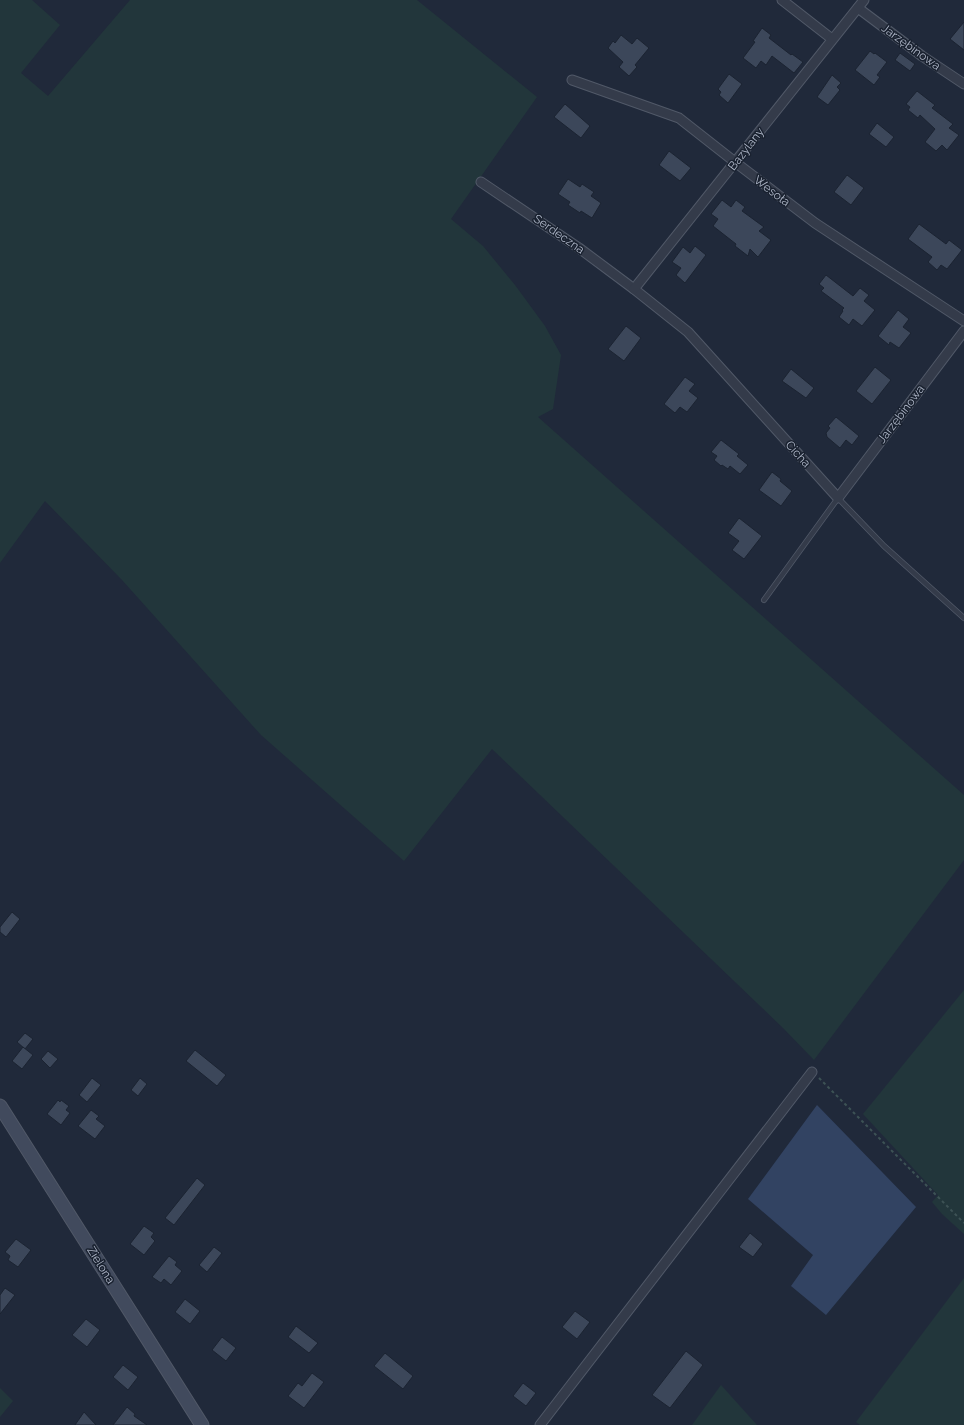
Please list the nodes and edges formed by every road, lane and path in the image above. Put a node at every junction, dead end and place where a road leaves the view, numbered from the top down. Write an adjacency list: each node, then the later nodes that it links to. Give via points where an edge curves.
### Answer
1 (782, 0): 4 (street)
2 (864, 0): 3 (street, Bazylany)
3 (858, 8): 4 (street, Bazylany); 6 (street, Jarzębinowa)
4 (832, 39): 7 (street, Bazylany)
5 (572, 80): 7 (street, Wesoła, via 679,118)
6 (964, 84)
7 (735, 162): 9 (street, Bazylany); 10 (street, Wesoła, via 815,223)
8 (481, 182): 9 (street, Serdeczna, via 579,248)
9 (634, 289): 12 (street, Cicha, via 688,332)
10 (964, 321)
11 (964, 331): 12 (street, Jarzębinowa)
12 (838, 498): 13 (lane); 14 (lane, Cicha, via 884,546)
13 (764, 600)
14 (964, 618)
15 (812, 1072): 17 (path); 19 (street)
16 (0, 1106): 18 (street, Zielona)
17 (964, 1223)
18 (202, 1425)
19 (540, 1425)

